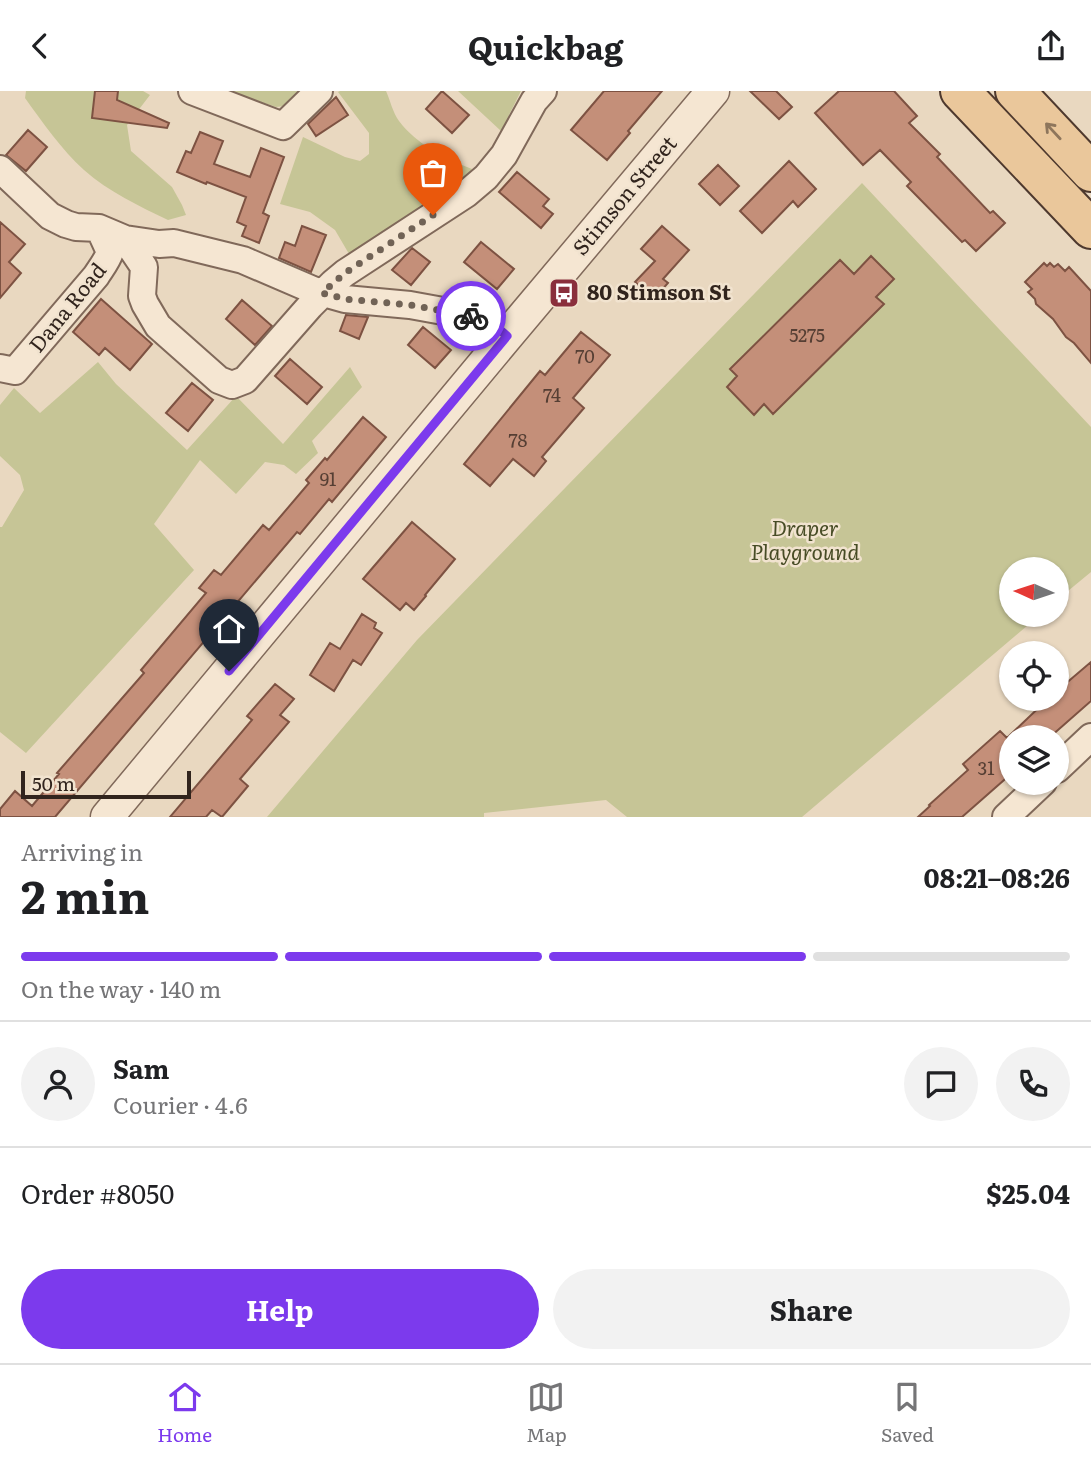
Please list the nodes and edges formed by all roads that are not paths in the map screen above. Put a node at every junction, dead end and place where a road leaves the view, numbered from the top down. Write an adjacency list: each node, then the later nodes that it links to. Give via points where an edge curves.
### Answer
1 (192, 91): 2 (street, via 283,126)
2 (319, 91)
3 (543, 91): 12 (street, via 496,166 476,186)
4 (713, 91): 13 (street, Stimson Street)
5 (960, 91): 9 (main road)
6 (1015, 91): 8 (main road, one-way to 6)
7 (0, 169): 10 (street, via 57,221)
8 (1091, 172)
9 (1084, 218)
10 (99, 228): 11 (street); 14 (street, Dana Road, via 110,252 96,276 15,371)
11 (125, 239): 12 (street, via 174,243 243,260); 12 (street, via 144,267 142,296 158,326 219,380 232,386 245,380)
12 (322, 293): 13 (street, via 476,317)
13 (507, 336): 18 (street, Stimson Street)
14 (0, 368)
15 (1091, 737): 16 (street)
16 (1069, 758)
17 (1029, 795): 19 (street)
18 (107, 817)
19 (1006, 817)

